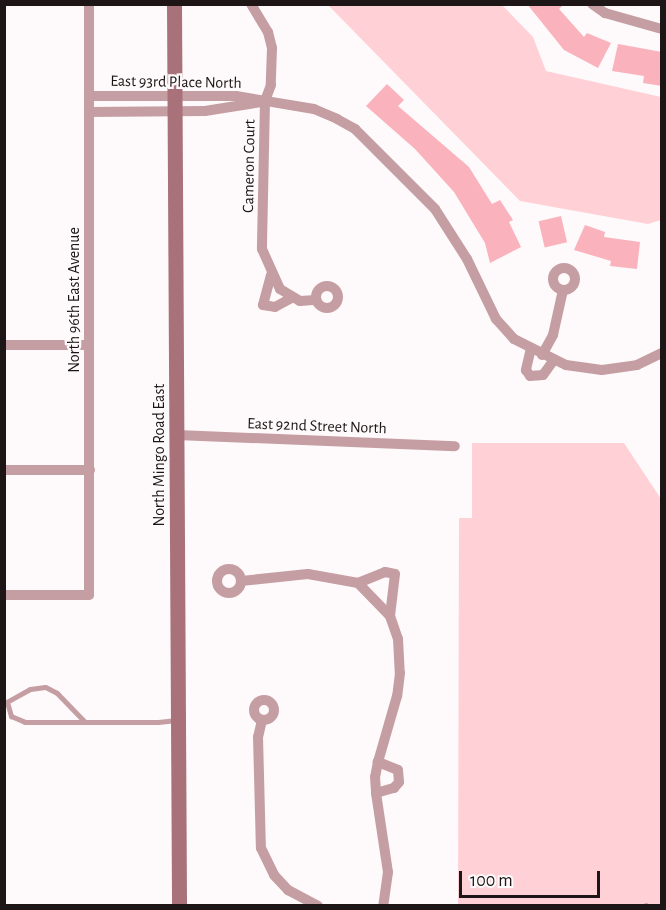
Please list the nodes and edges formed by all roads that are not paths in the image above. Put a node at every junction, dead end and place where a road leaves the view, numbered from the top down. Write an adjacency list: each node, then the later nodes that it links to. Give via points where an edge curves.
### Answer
1 (89, 4): 6 (street, North 96th East Avenue)
2 (174, 4): 7 (street, North Mingo Road East)
3 (251, 4): 8 (street, Cameron Court, via 268,32 272,48 271,85)
4 (592, 4): 5 (street, via 605,13)
5 (662, 29)
6 (89, 96): 7 (street, East 93rd Place North); 9 (street, North 96th East Avenue)
7 (174, 96): 8 (street, East 93rd Place North, via 213,94); 10 (street, North Mingo Road East)
8 (265, 101): 10 (street, East 93rd Place North, via 244,107); 11 (street, Cameron Court, via 262,249); 17 (street, via 314,109 355,129 435,209 467,259 496,319 514,339)
9 (89, 112): 10 (street, East 93rd Place North); 16 (street, North 96th East Avenue)
10 (174, 112): 21 (street, North Mingo Road East)
11 (271, 275): 13 (street, Cameron Court); 13 (street, via 263,305 275,308)
12 (563, 290): 19 (street, via 553,335)
13 (291, 298): 14 (street)
14 (316, 300)
15 (4, 345): 16 (street)
16 (89, 345): 24 (street, North 96th East Avenue)
17 (531, 348): 19 (street); 20 (street, via 526,370 530,376 543,375)
18 (662, 353): 20 (street, via 637,365 602,370)
19 (542, 355): 20 (street)
20 (554, 360)
21 (177, 435): 22 (street, East 92nd Street North); 29 (street, North Mingo Road East)
22 (455, 446)
23 (4, 470): 24 (street)
24 (90, 470): 27 (street, North 96th East Avenue, via 89,595)
25 (241, 581): 26 (street, via 308,574)
26 (358, 583): 28 (street); 28 (street, via 385,572 395,574)
27 (4, 595)
28 (390, 616): 32 (street, via 398,639 400,673)
29 (178, 720): 31 (lane); 34 (street, North Mingo Road East)
30 (262, 720): 35 (street, via 258,737 261,848 274,875 288,890)
31 (84, 722): 31 (lane, via 16,720 7,709 7,702 30,689 45,687 63,698)
32 (378, 762): 33 (street); 33 (street, via 395,767 400,778 394,788)
33 (376, 793): 36 (street, via 388,872)
34 (179, 906)
35 (318, 906)
36 (383, 906)

